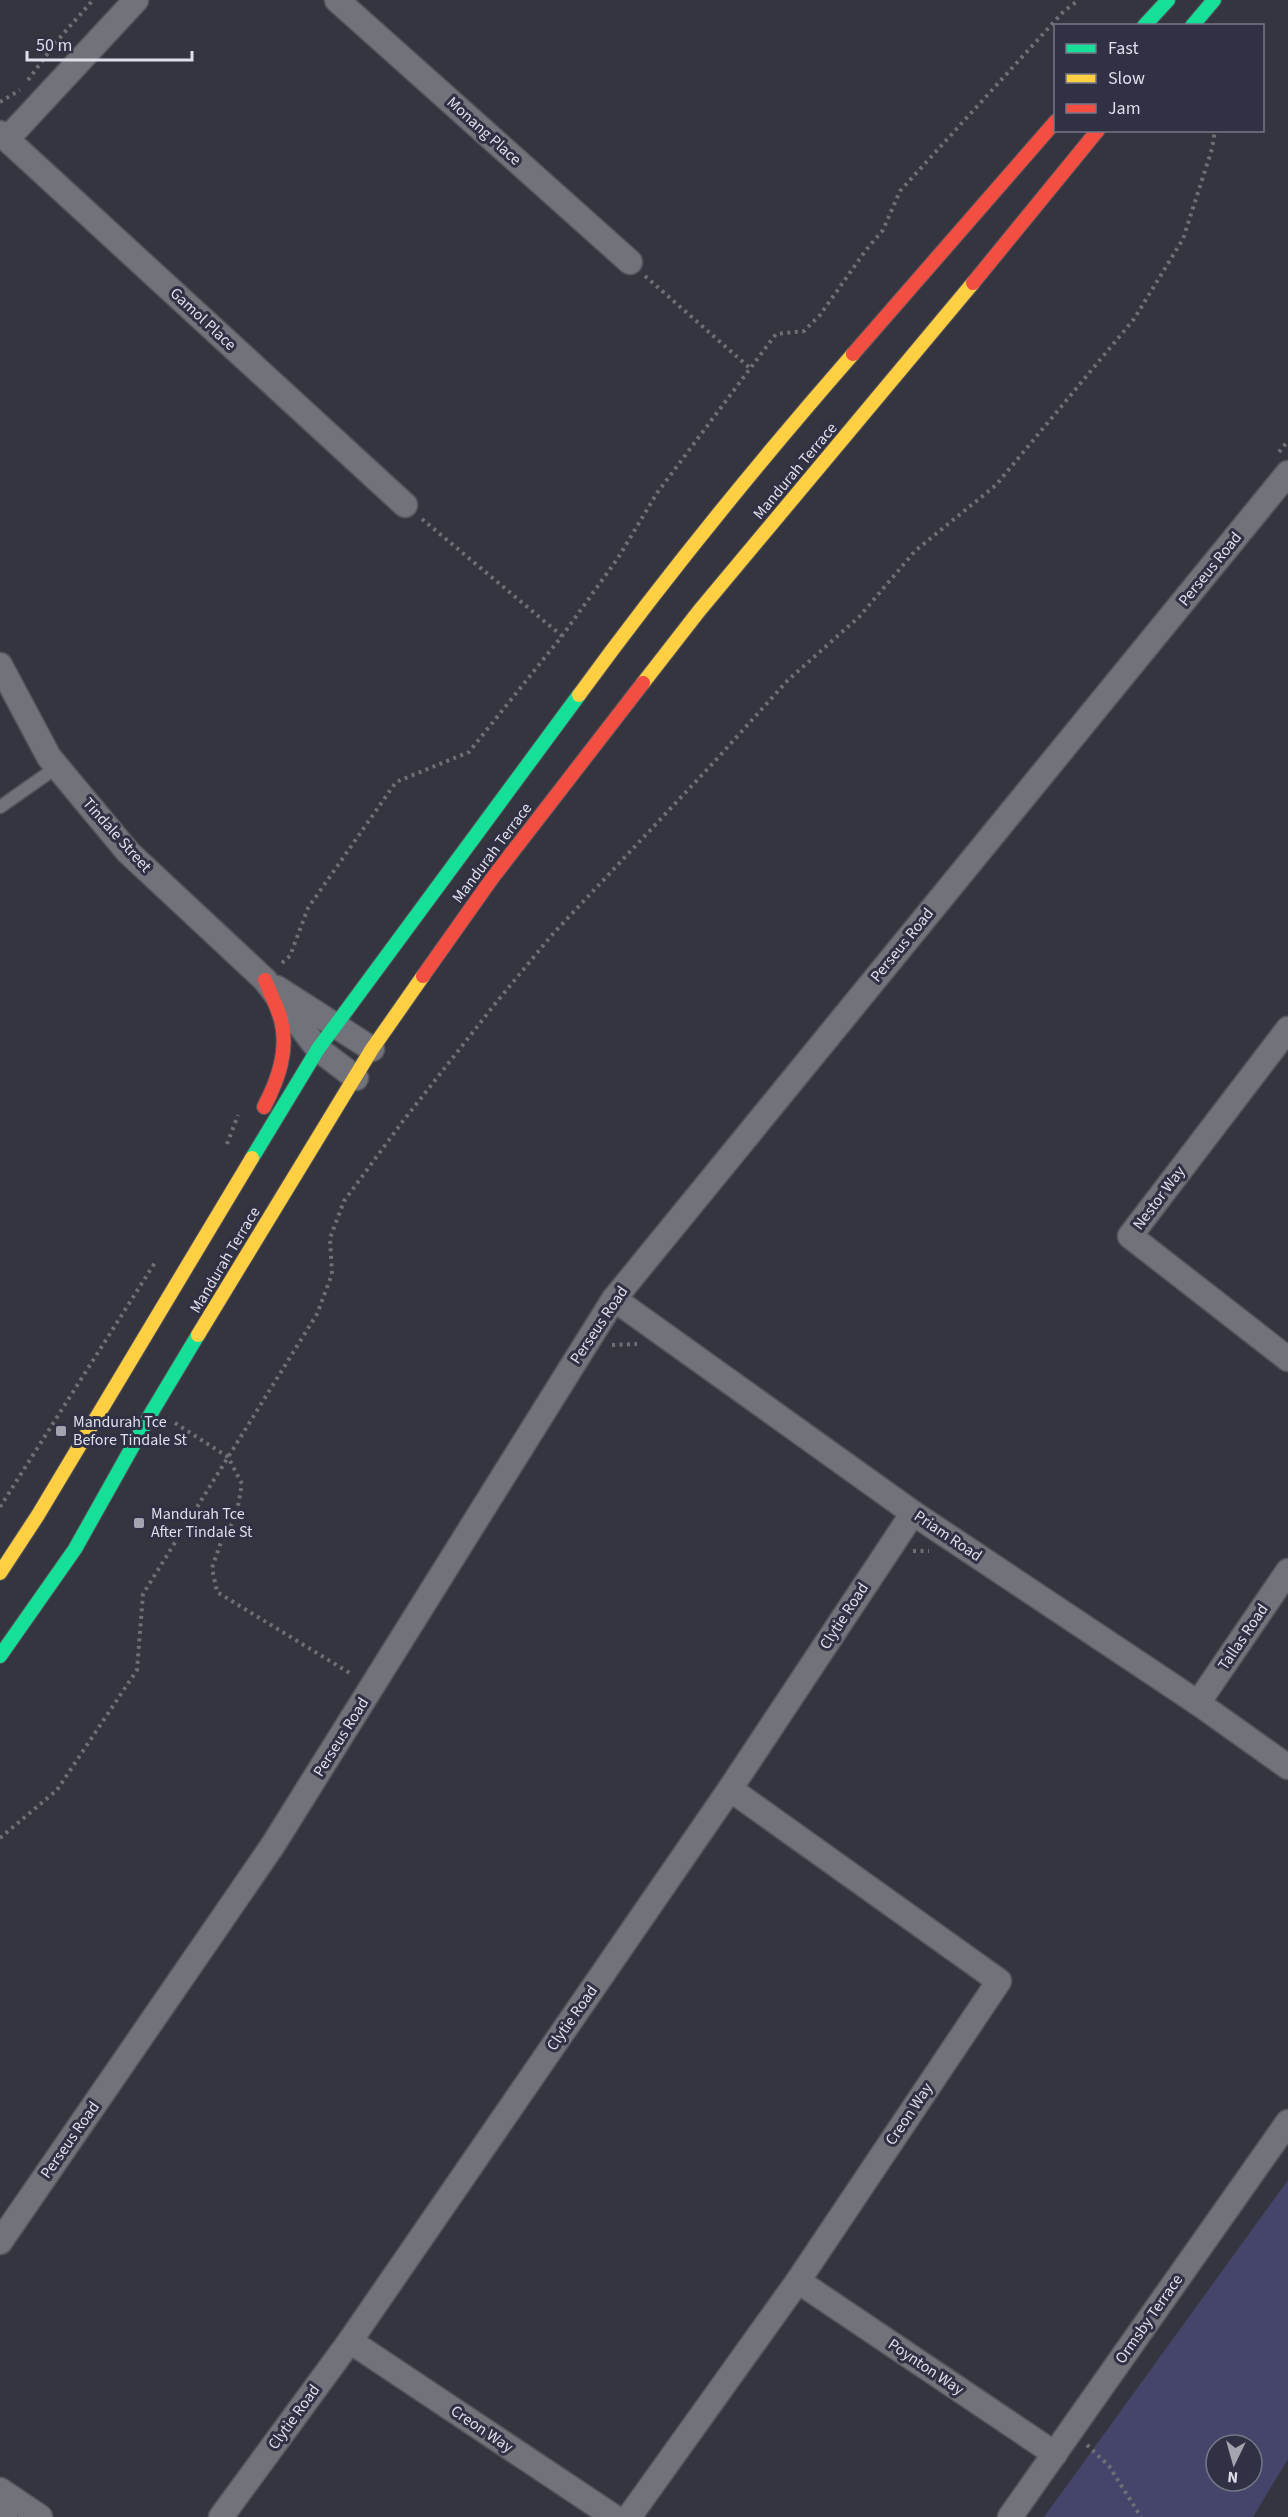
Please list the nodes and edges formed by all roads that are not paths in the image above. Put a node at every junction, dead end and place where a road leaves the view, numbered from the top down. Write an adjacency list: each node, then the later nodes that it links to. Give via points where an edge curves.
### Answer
1 (136, 0): 9 (street)
2 (337, 0): 10 (street, Monang Place)
3 (1168, 0): 5 (main road)
4 (1214, 0): 6 (main road)
5 (1146, 24)
6 (1194, 24)
7 (1054, 123): 17 (main road, Mandurah Terrace, via 795,420 652,595)
8 (1096, 132): 19 (main road, Mandurah Terrace, via 699,611 493,877)
9 (3, 136): 12 (street, Gamol Place)
10 (630, 262)
11 (1288, 473): 23 (street, Perseus Road)
12 (405, 505)
13 (0, 665): 14 (street, Tindale Street)
14 (57, 767): 15 (lane); 16 (street, Tindale Street, via 128,852)
15 (0, 807)
16 (265, 980): 17 (street, Tindale Street); 20 (street, Tindale Street); 22 (main road, via 282,1022 282,1061 259,1117)
17 (337, 1025): 19 (street, Tindale Street); 20 (main road, Mandurah Terrace)
18 (1288, 1029): 24 (street, Nestor Way, via 1130,1236)
19 (372, 1049): 21 (main road, Mandurah Terrace)
20 (318, 1050): 21 (street, Tindale Street); 22 (main road, Mandurah Terrace)
21 (356, 1078): 28 (main road, Mandurah Terrace, via 153,1410 75,1549)
22 (248, 1166): 27 (main road, Mandurah Terrace)
23 (614, 1299): 25 (street, Priam Road); 33 (street, Perseus Road, via 273,1845)
24 (1288, 1359)
25 (913, 1512): 29 (street, Priam Road); 31 (street, Clytie Road)
26 (1288, 1571): 29 (street, Tallas Road)
27 (0, 1573)
28 (0, 1656)
29 (1198, 1703): 30 (street, Priam Road)
30 (1288, 1767)
31 (730, 1789): 34 (street, Creon Way, via 999,1981); 35 (street, Clytie Road)
32 (1288, 2122): 36 (street, Ormsby Terrace)
33 (0, 2242)
34 (798, 2281): 36 (street, Poynton Way); 43 (street, Creon Way)
35 (350, 2341): 41 (street, Clytie Road); 42 (street, Creon Way)
36 (1054, 2454): 44 (street, Ormsby Terrace)
37 (0, 2490): 40 (street)
38 (0, 2513): 39 (street)
39 (5, 2517)
40 (40, 2517)
41 (221, 2517)
42 (614, 2517)
43 (629, 2517)
44 (1010, 2517)

